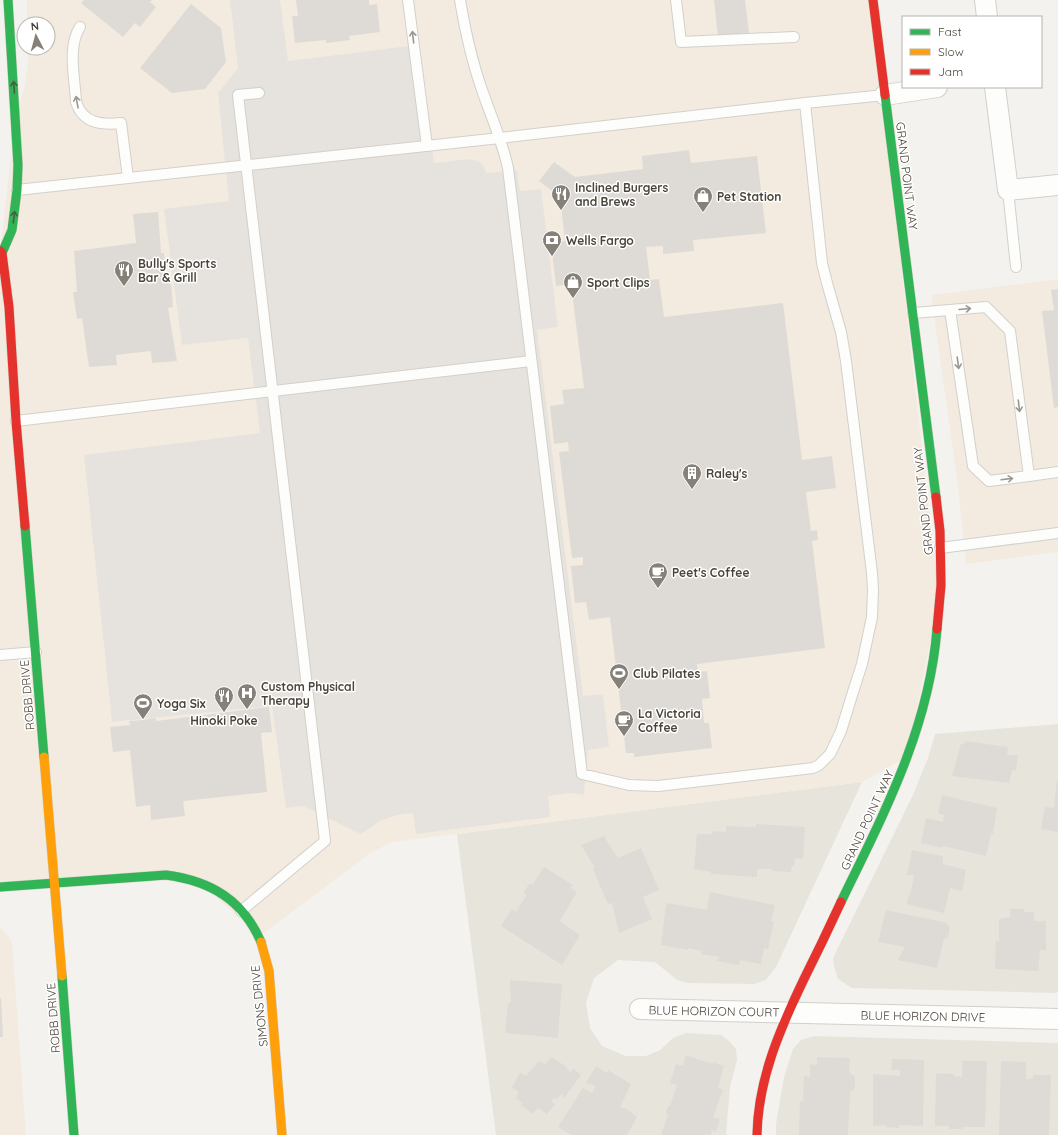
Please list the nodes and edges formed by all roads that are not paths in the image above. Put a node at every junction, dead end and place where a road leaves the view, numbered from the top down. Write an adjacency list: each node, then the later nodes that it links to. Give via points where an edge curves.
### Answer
1 (8, 0): 10 (street, ROBB DRIVE)
2 (18, 0): 10 (street)
3 (408, 0): 18 (lane, one-way to 3)
4 (460, 0): 17 (lane, via 470,52)
5 (676, 0): 11 (lane, via 681,42)
6 (873, 0): 15 (street, GRAND POINT WAY)
7 (985, 0): 8 (street)
8 (987, 16)
9 (80, 27): 20 (lane, one-way to 9, via 121,123 105,124 93,121 78,109 73,51)
10 (10, 30): 22 (street, ROBB DRIVE, one-way to 10, via 18,152)
11 (794, 37)
12 (930, 88): 15 (street)
13 (995, 88): 23 (street)
14 (259, 93): 19 (lane, via 238,95)
15 (885, 95): 16 (lane); 28 (street, GRAND POINT WAY)
16 (805, 103): 17 (lane); 29 (lane, via 822,263 841,332 846,361 873,590 872,617 862,664 841,731 830,754 819,765 806,769 658,786 629,785 582,774)
17 (500, 138): 18 (lane); 29 (lane, via 508,168)
18 (427, 146): 19 (lane)
19 (247, 166): 20 (lane); 30 (lane)
20 (128, 178): 22 (lane)
21 (1058, 185): 23 (street)
22 (17, 190): 24 (street, ROBB DRIVE, one-way to 22, via 12,230)
23 (1008, 190): 25 (lane)
24 (1, 252): 26 (street, ROBB DRIVE)
25 (1016, 267)
26 (2, 276): 31 (street, ROBB DRIVE, via 9,307)
27 (950, 310): 28 (lane); 33 (lane, one-way to 33, via 986,307 1010,331); 33 (lane, one-way to 33, via 973,466 989,481)
28 (913, 313): 35 (street, GRAND POINT WAY)
29 (531, 361): 30 (lane)
30 (273, 392): 31 (lane); 40 (lane, via 325,842)
31 (16, 422): 36 (street, ROBB DRIVE)
32 (1058, 472): 33 (lane)
33 (1028, 476)
34 (1058, 533): 35 (lane)
35 (940, 548): 42 (street, GRAND POINT WAY, via 941,585 936,642 925,702 908,757 887,807)
36 (36, 652): 37 (lane); 38 (street, ROBB DRIVE)
37 (0, 655)
38 (55, 883): 39 (street, SIMONS DRIVE); 40 (street, SIMONS DRIVE, via 166,875 191,879 214,889); 44 (street, ROBB DRIVE)
39 (0, 887)
40 (241, 911): 45 (street, SIMONS DRIVE, via 251,922 263,947 269,970)
41 (640, 1009): 42 (street, BLUE HORIZON COURT)
42 (788, 1013): 43 (street, BLUE HORIZON DRIVE); 46 (street, GRAND POINT WAY, via 773,1047 762,1088)
43 (1058, 1019)
44 (74, 1135)
45 (282, 1135)
46 (757, 1135)

